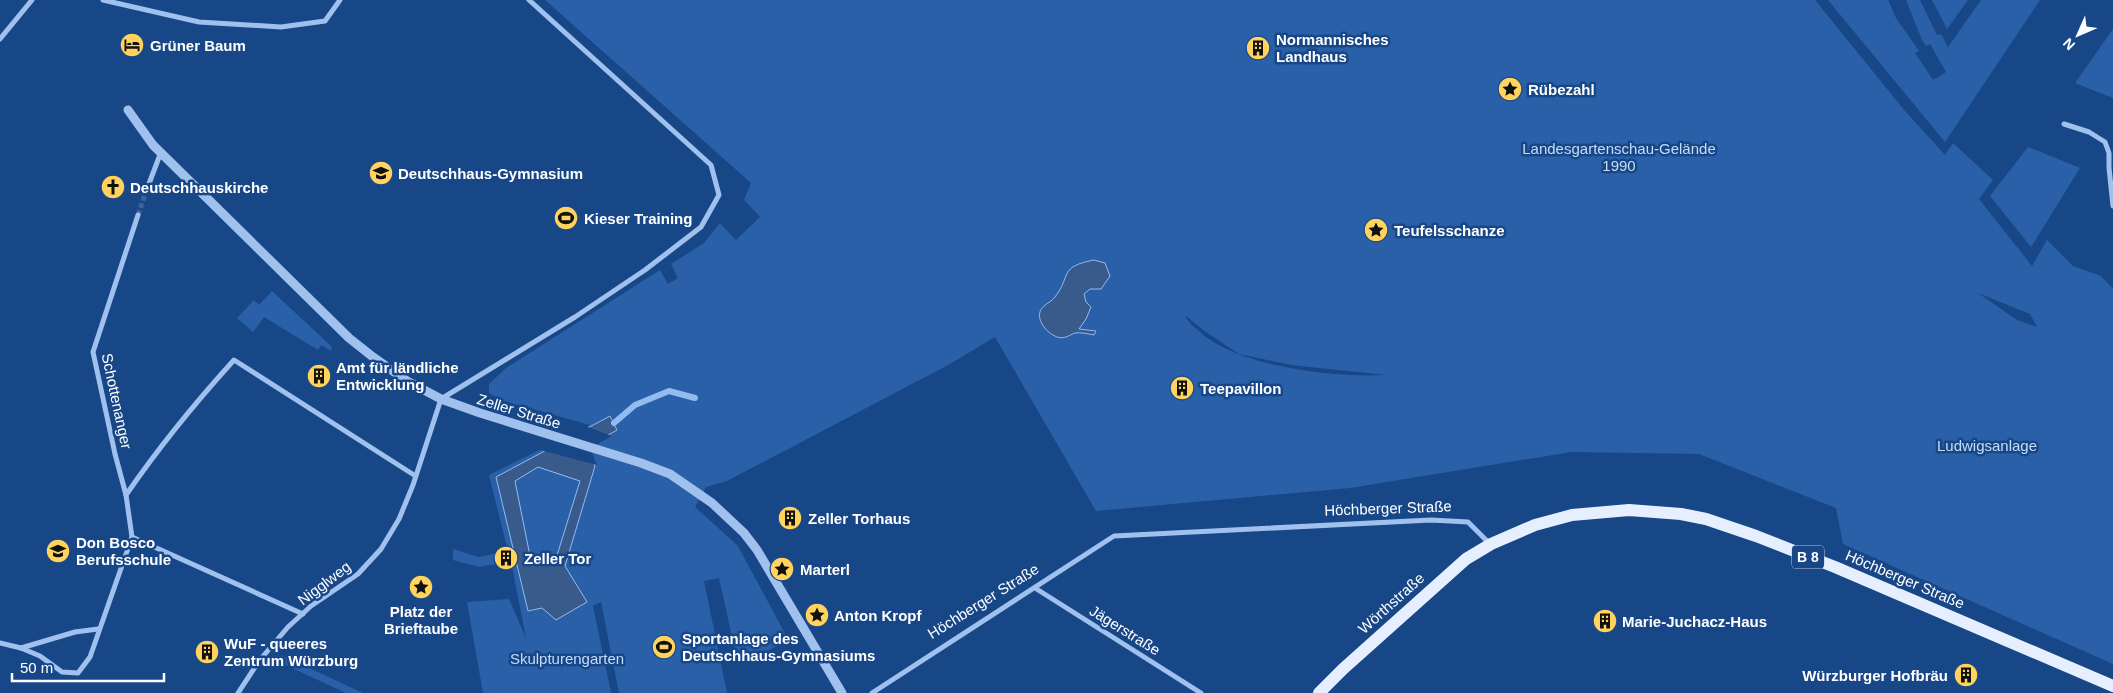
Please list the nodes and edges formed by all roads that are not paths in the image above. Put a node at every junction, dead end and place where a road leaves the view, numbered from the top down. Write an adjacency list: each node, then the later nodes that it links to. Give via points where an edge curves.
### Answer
1 (32, 0): 5 (street)
2 (103, 0): 3 (street, via 199,22 281,27 325,21)
3 (340, 0)
4 (529, 0): 12 (street, via 711,165 719,195 701,227 645,270)
5 (0, 39)
6 (128, 110): 8 (street, Zeller Straße, via 147,139)
7 (2064, 124): 10 (street, via 2089,132 2105,142 2109,153)
8 (161, 152): 9 (street); 12 (street, Zeller Straße, via 349,338 399,375)
9 (147, 189)
10 (2113, 206)
11 (138, 215): 14 (street, Schottenanger, via 92,352)
12 (440, 399): 13 (street, Nigglweg); 24 (street, Zeller Straße, via 641,462 670,474 702,495 744,533 757,550)
13 (414, 475): 14 (street, via 234,360 198,399); 18 (street, Nigglweg, via 399,519 381,549 358,574)
14 (126, 494): 15 (street, Schottenanger)
15 (132, 537): 18 (street); 19 (street, Schottenanger)
16 (1491, 544): 17 (street, Höchberger Straße, via 1468,522 1431,520 1114,536); 22 (main road, Höchberger Straße / B 8, via 1535,525 1572,515 1628,510 1706,519 1817,560); 27 (main road, Wörthstraße / B 8, via 1444,577)
17 (1035, 588): 25 (street, Höchberger Straße); 26 (street, Jägerstraße)
18 (303, 614): 23 (street, Nigglweg, via 272,645)
19 (98, 630): 21 (street, Schottenanger, via 75,632); 21 (street, Schottenanger, via 90,657 78,673 62,672 40,656)
20 (0, 643): 21 (street, Schottenanger)
21 (21, 648)
22 (2113, 686)
23 (238, 693)
24 (842, 693)
25 (872, 693)
26 (1201, 693)
27 (1319, 693)

